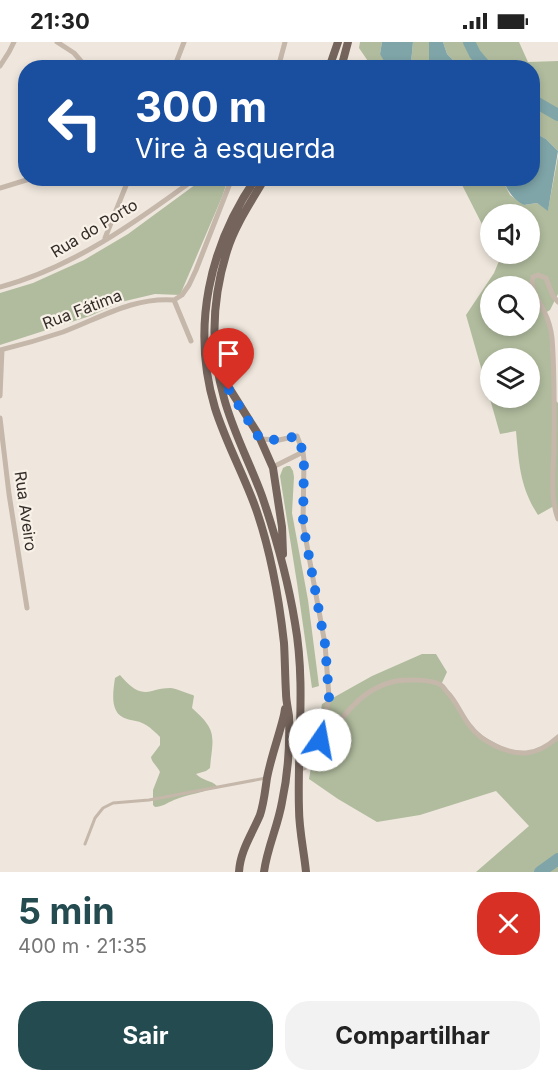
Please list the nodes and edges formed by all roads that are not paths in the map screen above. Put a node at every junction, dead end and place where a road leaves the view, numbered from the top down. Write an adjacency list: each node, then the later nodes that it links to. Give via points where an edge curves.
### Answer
1 (14, 42): 12 (street)
2 (57, 42): 7 (street)
3 (184, 42): 8 (street)
4 (285, 42): 9 (street)
5 (338, 42): 10 (main road)
6 (348, 42): 11 (main road)
7 (80, 60)
8 (177, 60)
9 (280, 60)
10 (332, 60)
11 (343, 60)
12 (0, 66)
13 (18, 183): 19 (street)
14 (126, 186): 20 (street)
15 (184, 186): 20 (street, Rua do Porto)
16 (229, 186): 22 (street, via 189,285)
17 (251, 186): 37 (main road, via 226,231 216,260 206,309 204,353 215,408 266,543 282,632)
18 (260, 186): 26 (main road, via 239,220 222,269 213,331)
19 (0, 188)
20 (105, 239): 21 (street, Rua do Porto, via 56,268)
21 (0, 287)
22 (174, 300): 24 (street); 25 (street, Rua Fátima, via 131,304 60,333)
23 (558, 302): 34 (street, via 543,276 532,277 552,336 553,490)
24 (191, 341)
25 (1, 350): 27 (street)
26 (216, 366): 29 (main road); 35 (main road)
27 (0, 396)
28 (0, 417): 32 (street, Rua Aveiro)
29 (260, 439): 30 (street, via 297,436); 31 (main road)
30 (303, 452): 31 (street); 39 (street, via 303,524 325,644 329,697)
31 (273, 467): 35 (main road)
32 (9, 494): 33 (street); 36 (street, Rua Aveiro)
33 (0, 497)
34 (558, 519)
35 (284, 570): 40 (main road, via 301,662)
36 (27, 608)
37 (285, 696): 41 (main road, via 284,715); 44 (main road, via 289,712 286,781)
38 (558, 738): 39 (street, via 537,751 525,753 504,748 483,738 469,725 441,684 405,679 381,685 350,708)
39 (319, 759): 40 (street)
40 (299, 770): 45 (main road)
41 (267, 777): 42 (lane, via 150,800 113,803 95,818); 43 (main road, via 260,815 249,836)
42 (85, 844)
43 (239, 872)
44 (266, 872)
45 (304, 872)

